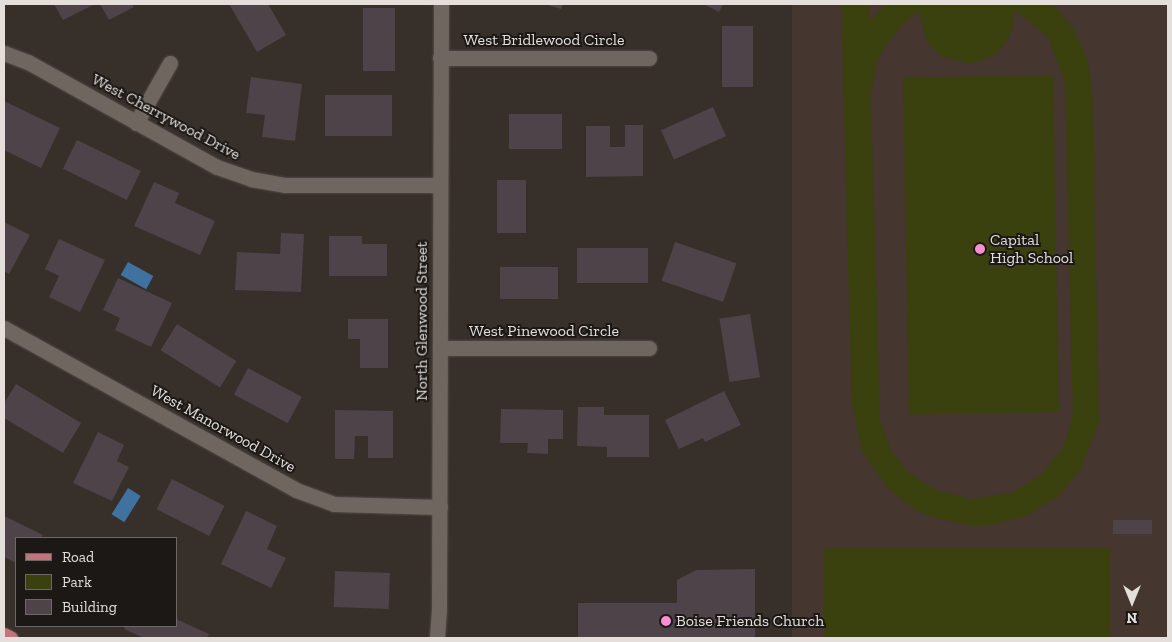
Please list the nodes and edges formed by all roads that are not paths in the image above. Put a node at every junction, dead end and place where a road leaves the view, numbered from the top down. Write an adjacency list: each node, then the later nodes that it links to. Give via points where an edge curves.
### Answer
1 (441, 4): 3 (street, North Glenwood Street)
2 (4, 53): 6 (street, West Cherrywood Drive, via 28,62)
3 (440, 58): 4 (street, West Bridlewood Circle); 7 (street, North Glenwood Street)
4 (649, 58)
5 (170, 63): 6 (street)
6 (136, 123): 7 (street, West Cherrywood Drive, via 217,167 251,179 285,185)
7 (440, 185): 9 (street, North Glenwood Street)
8 (4, 328): 11 (street, West Manorwood Drive, via 296,490 334,504)
9 (440, 348): 10 (street, West Pinewood Circle); 11 (street, North Glenwood Street)
10 (649, 348)
11 (440, 507): 14 (street, North Glenwood Street)
12 (4, 635): 13 (main road)
13 (10, 638)
14 (436, 638)

